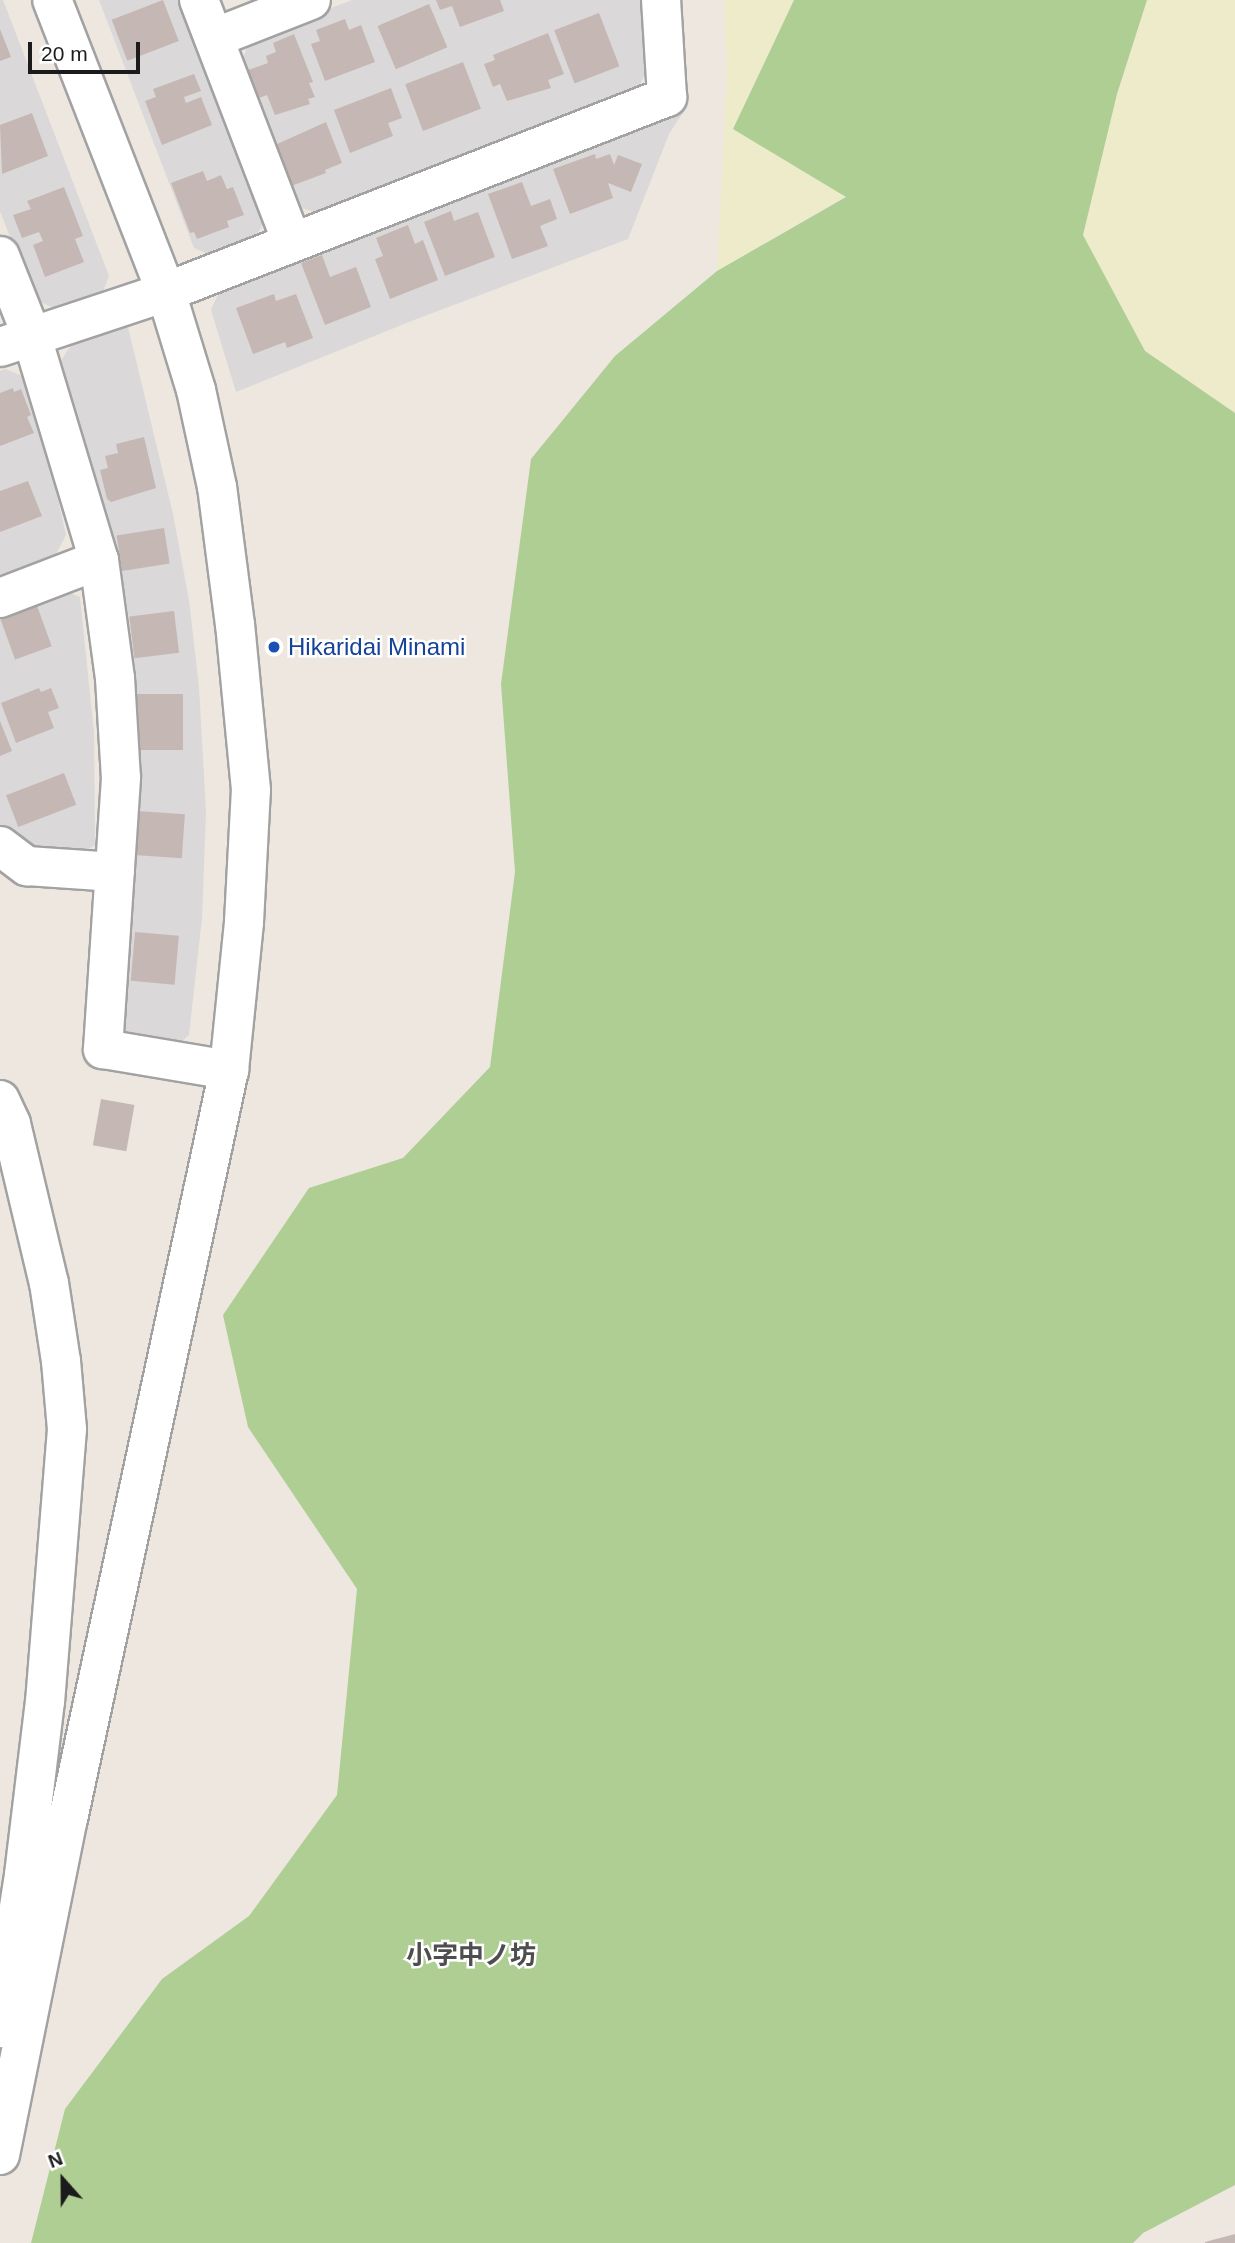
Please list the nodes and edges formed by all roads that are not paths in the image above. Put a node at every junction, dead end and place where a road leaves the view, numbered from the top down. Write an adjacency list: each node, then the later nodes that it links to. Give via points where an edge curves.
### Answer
1 (52, 0): 8 (street)
2 (199, 0): 5 (street)
3 (311, 0): 5 (street)
4 (661, 0): 6 (street, via 667,97)
5 (214, 38): 6 (street)
6 (292, 242): 8 (street)
7 (0, 256): 9 (street)
8 (166, 292): 9 (street); 14 (street, via 196,390 217,487 251,790)
9 (15, 341): 10 (street)
10 (99, 560): 11 (street); 13 (street, via 115,678 121,778)
11 (0, 598)
12 (0, 846): 13 (street, via 27,866)
13 (115, 873): 14 (street, via 103,1049)
14 (229, 1070): 19 (street)
15 (0, 1100): 16 (street, via 14,1136 49,1283 67,1429 45,1701)
16 (21, 1895): 17 (street); 18 (street)
17 (0, 1948)
18 (0, 2028)
19 (0, 2155)

